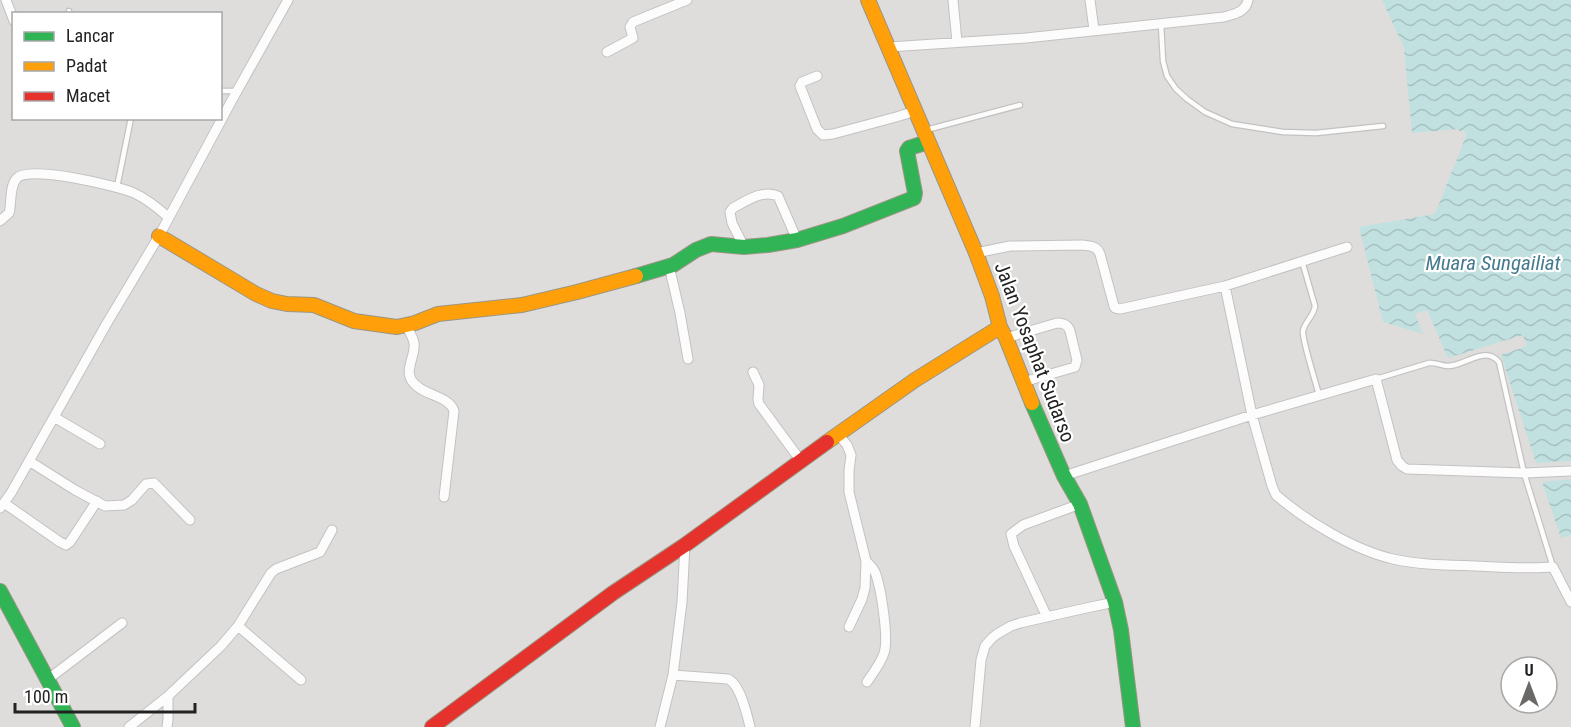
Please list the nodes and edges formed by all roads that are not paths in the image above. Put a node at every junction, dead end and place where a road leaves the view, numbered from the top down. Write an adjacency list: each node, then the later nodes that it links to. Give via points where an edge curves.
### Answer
1 (6, 0): 8 (street)
2 (288, 0): 16 (street)
3 (687, 0): 13 (street, via 633,22 633,38)
4 (868, 0): 12 (street, Jalan Yosaphat Sudarso)
5 (953, 0): 11 (street)
6 (1090, 0): 10 (street)
7 (1248, 0): 9 (street, via 1245,8 1232,15)
8 (12, 16)
9 (1161, 24): 10 (street); 22 (lane, via 1167,76 1176,89 1205,112 1232,124 1284,132)
10 (1094, 30): 11 (street)
11 (957, 42): 12 (street)
12 (889, 47): 18 (street, Jalan Yosaphat Sudarso)
13 (607, 52)
14 (817, 76): 18 (street, via 800,86 821,134)
15 (222, 91): 16 (lane)
16 (238, 91): 19 (street)
17 (1020, 105): 23 (lane)
18 (911, 112): 23 (street, Jalan Yosaphat Sudarso)
19 (222, 119)
20 (130, 120): 24 (lane)
21 (221, 120): 25 (street)
22 (1383, 126)
23 (926, 136): 28 (street, via 907,151 914,198); 31 (street, Jalan Yosaphat Sudarso)
24 (117, 187): 25 (street, via 149,201); 26 (street, via 25,174 15,181 9,213)
25 (168, 217): 27 (street)
26 (0, 221)
27 (159, 236): 35 (street, via 272,301 314,305 354,321); 43 (street)
28 (797, 240): 29 (street); 29 (street, via 778,196 765,194 730,212)
29 (744, 247): 33 (street, via 711,244)
30 (1347, 247): 32 (street)
31 (976, 253): 34 (street, via 1010,246 1093,247 1099,250 1118,309); 36 (street, Jalan Yosaphat Sudarso)
32 (1302, 261): 34 (street); 41 (lane, via 1314,306 1303,334)
33 (669, 266): 35 (street, via 522,305 438,314); 37 (street)
34 (1225, 286): 42 (street)
35 (406, 326): 51 (street, via 414,345 410,378 426,393 450,404 454,411)
36 (1003, 333): 40 (street, Jalan Yosaphat Sudarso); 40 (street, via 1057,323 1069,327 1077,360 1075,367); 44 (street, via 915,380)
37 (688, 359)
38 (753, 372): 47 (street, via 759,386 759,404)
39 (1376, 379): 41 (street); 49 (street, via 1397,460 1402,466 1412,470); 49 (lane, via 1429,363 1450,366 1492,356 1499,362)
40 (1023, 382): 50 (street, Jalan Yosaphat Sudarso)
41 (1319, 396): 42 (street)
42 (1252, 415): 50 (street); 59 (street, via 1276,495 1332,534 1391,558 1425,564)
43 (54, 417): 45 (street); 46 (street)
44 (838, 434): 47 (street); 58 (street, via 851,455 849,492)
45 (100, 444)
46 (29, 461): 52 (street); 54 (street)
47 (801, 461): 57 (street)
48 (1571, 471): 49 (street)
49 (1524, 473): 59 (lane)
50 (1064, 476): 53 (street, Jalan Yosaphat Sudarso)
51 (444, 497)
52 (97, 501): 54 (street, via 66,545); 55 (street, via 105,506 124,505 151,482)
53 (1080, 504): 61 (street, Jalan Yosaphat Sudarso); 63 (street, via 1023,525 1011,534)
54 (2, 506)
55 (190, 520)
56 (332, 530): 65 (street, via 320,552 271,573)
57 (685, 545): 67 (street); 75 (street, via 613,593)
58 (866, 561): 66 (street, via 865,588); 70 (street, via 877,579 886,642 884,655)
59 (1553, 567): 62 (street)
60 (0, 591): 68 (street)
61 (1115, 602): 63 (street); 80 (street, Jalan Yosaphat Sudarso)
62 (1571, 602)
63 (1047, 617): 78 (street, via 1011,626 986,644)
64 (122, 623): 68 (street)
65 (238, 626): 69 (street); 71 (street)
66 (849, 627)
67 (673, 675): 76 (street); 77 (street, via 733,681)
68 (47, 680): 72 (street)
69 (301, 680)
70 (867, 682)
71 (168, 696): 73 (street); 74 (street)
72 (73, 727)
73 (129, 727)
74 (167, 727)
75 (432, 727)
76 (660, 727)
77 (750, 727)
78 (975, 727)
79 (1122, 727): 80 (street)
80 (1133, 727)

